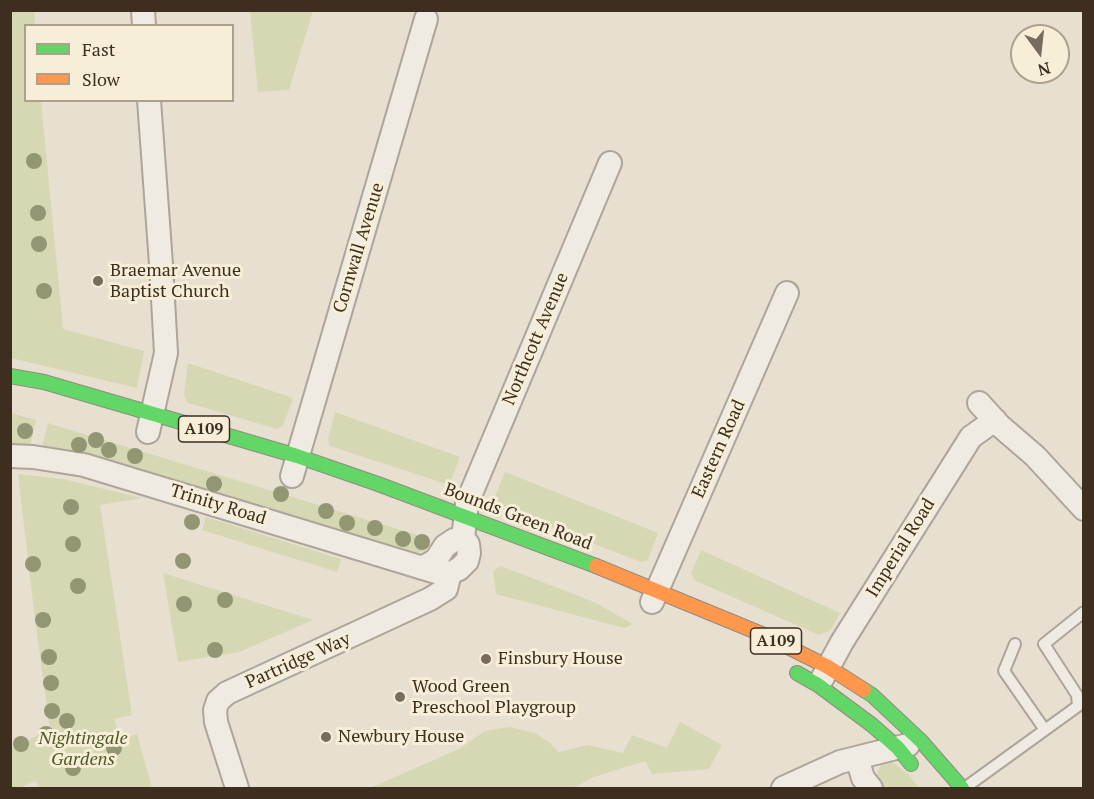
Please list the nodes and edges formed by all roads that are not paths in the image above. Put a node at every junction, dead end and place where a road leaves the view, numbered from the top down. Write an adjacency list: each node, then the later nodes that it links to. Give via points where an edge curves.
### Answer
1 (426, 19): 10 (street, Cornwall Avenue)
2 (149, 102): 8 (street, via 166,353)
3 (610, 163): 12 (street, Northcott Avenue, via 469,496)
4 (787, 293): 15 (street, Eastern Road)
5 (10, 376): 8 (main road, Bounds Green Road / A109, via 44,382)
6 (979, 403): 7 (street)
7 (995, 420): 11 (street, via 1035,456); 19 (street, Imperial Road, via 971,437)
8 (150, 427): 10 (main road, Bounds Green Road / A109)
9 (10, 456): 13 (street, Trinity Road, via 84,465)
10 (293, 471): 12 (main road, Bounds Green Road / A109)
11 (1083, 509)
12 (464, 531): 13 (street, via 445,546 436,560); 14 (street, via 467,561); 15 (main road, Bounds Green Road / A109)
13 (422, 568): 14 (street, Trinity Road)
14 (450, 573): 25 (street, Partridge Way, via 446,589 430,599 227,693 218,701 216,722)
15 (652, 602): 19 (main road, Bounds Green Road / A109, via 764,635)
16 (1083, 612): 20 (lane, via 1044,644 1079,700 1074,710)
17 (1015, 644): 20 (lane, via 1004,670)
18 (788, 669): 19 (main road, Bounds Green Road / A109)
19 (823, 676): 21 (main road, Bounds Green Road / A109, via 872,695); 22 (main road, Bounds Green Road / A109)
20 (1045, 730): 28 (lane)
21 (921, 741): 22 (street); 28 (main road, Bounds Green Road / A109)
22 (898, 748): 23 (street); 24 (main road, Bounds Green Road / A109)
23 (857, 758): 26 (street); 27 (street)
24 (919, 772)
25 (237, 789)
26 (783, 789)
27 (871, 789)
28 (963, 789)

